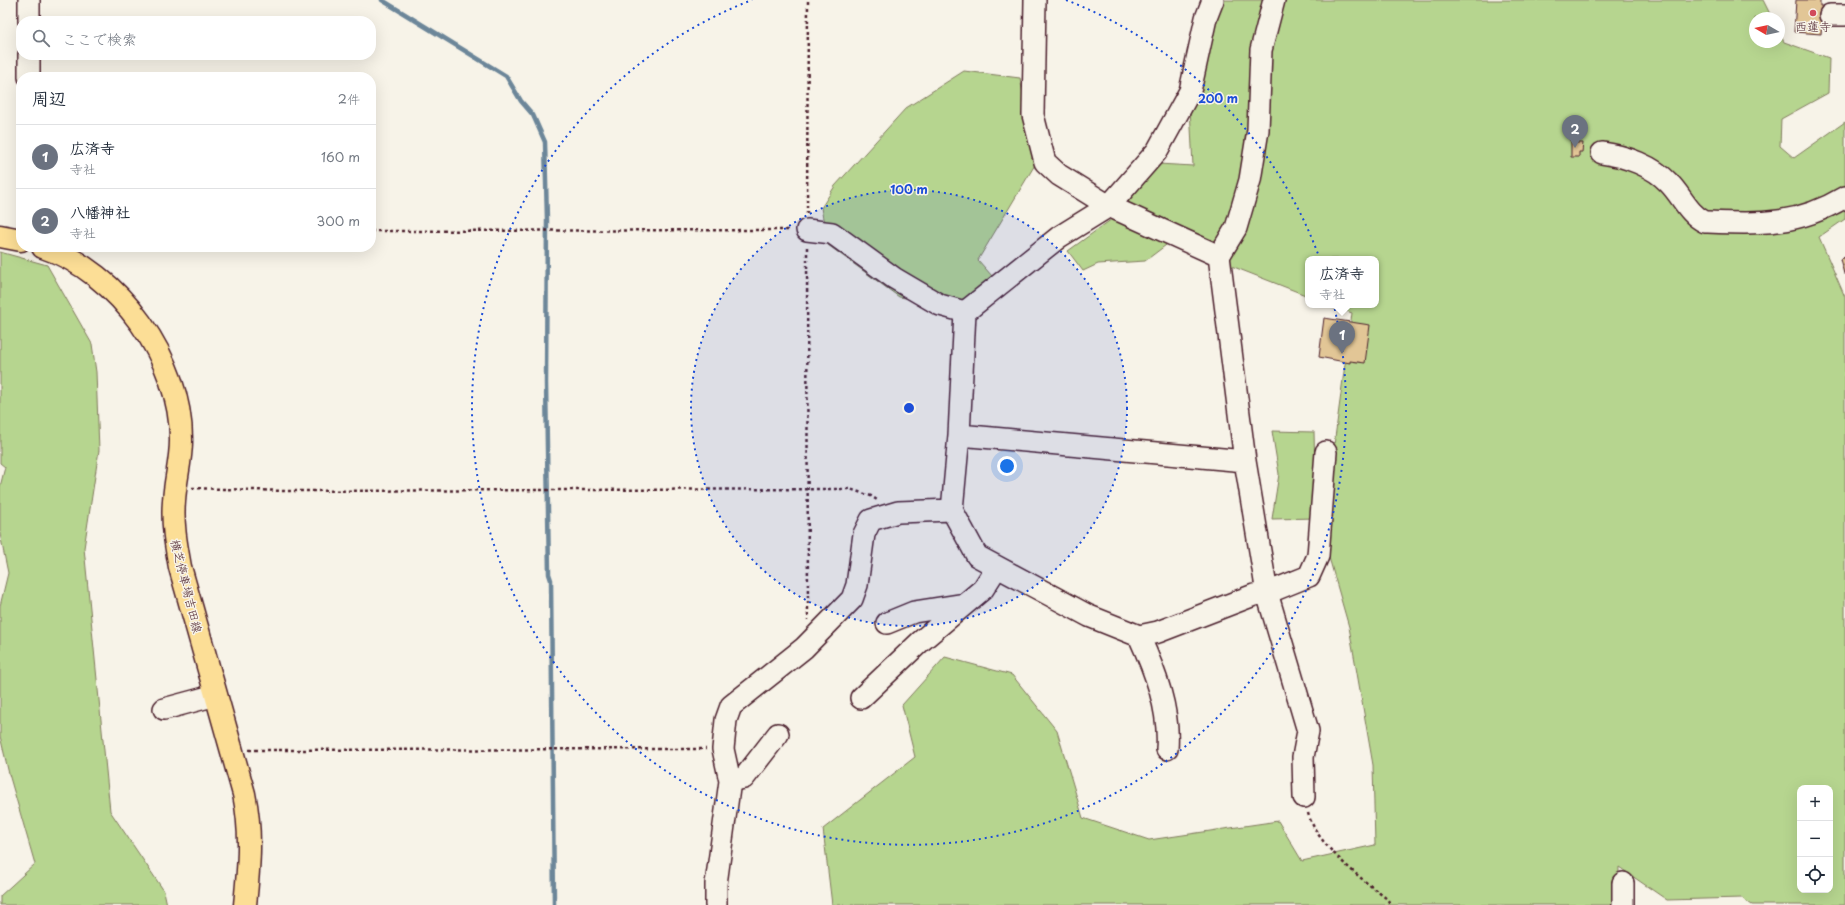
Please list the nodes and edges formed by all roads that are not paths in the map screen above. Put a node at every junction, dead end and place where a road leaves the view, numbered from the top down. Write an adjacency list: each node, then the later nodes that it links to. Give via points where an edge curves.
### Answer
1 (29, 0): 5 (street)
2 (1035, 0): 10 (street, via 1034,115 1045,162 1059,175)
3 (1213, 0): 10 (street, via 1206,18 1190,91 1157,151)
4 (1274, 0): 15 (street, via 1261,50 1258,130 1250,180 1236,228)
5 (29, 16)
6 (29, 60): 7 (street)
7 (29, 72)
8 (1602, 153): 9 (street, via 1620,155 1659,174 1697,218 1705,222 1773,223 1821,210)
9 (1845, 197)
10 (1109, 206): 15 (street); 16 (street, via 1060,237)
11 (807, 230): 16 (street, via 832,233 894,278 940,305)
12 (0, 236): 13 (main road)
13 (16, 239)
14 (54, 252): 26 (main road, 横芝停車場吉田線, via 77,263 105,282 129,308 151,338 172,384 179,411 181,441 173,524 180,567)
15 (1219, 256): 19 (street)
16 (965, 312): 17 (street)
17 (959, 435): 19 (street); 20 (street)
18 (1326, 452): 22 (street, via 1318,556 1309,576)
19 (1245, 461): 22 (street)
20 (952, 510): 21 (street, via 977,556); 31 (street, via 898,512 871,520 864,534 858,585 852,599 808,644 730,706 723,749)
21 (998, 567): 23 (street, via 983,589); 25 (street, via 1089,616)
22 (1267, 592): 25 (street, via 1158,632); 32 (street, via 1308,731 1303,757)
23 (966, 604): 24 (street, via 914,612); 27 (street, via 920,642)
24 (887, 623)
25 (1138, 636): 30 (street, via 1154,670 1163,702)
26 (216, 695): 28 (street); 34 (main road, 横芝停車場吉田線, via 249,820 250,860)
27 (861, 698)
28 (164, 709)
29 (778, 734): 31 (street, via 744,778)
30 (1167, 749)
31 (730, 781): 35 (street, via 716,884)
32 (1304, 797)
33 (1623, 883): 36 (street)
34 (245, 905)
35 (716, 905)
36 (1623, 905)

